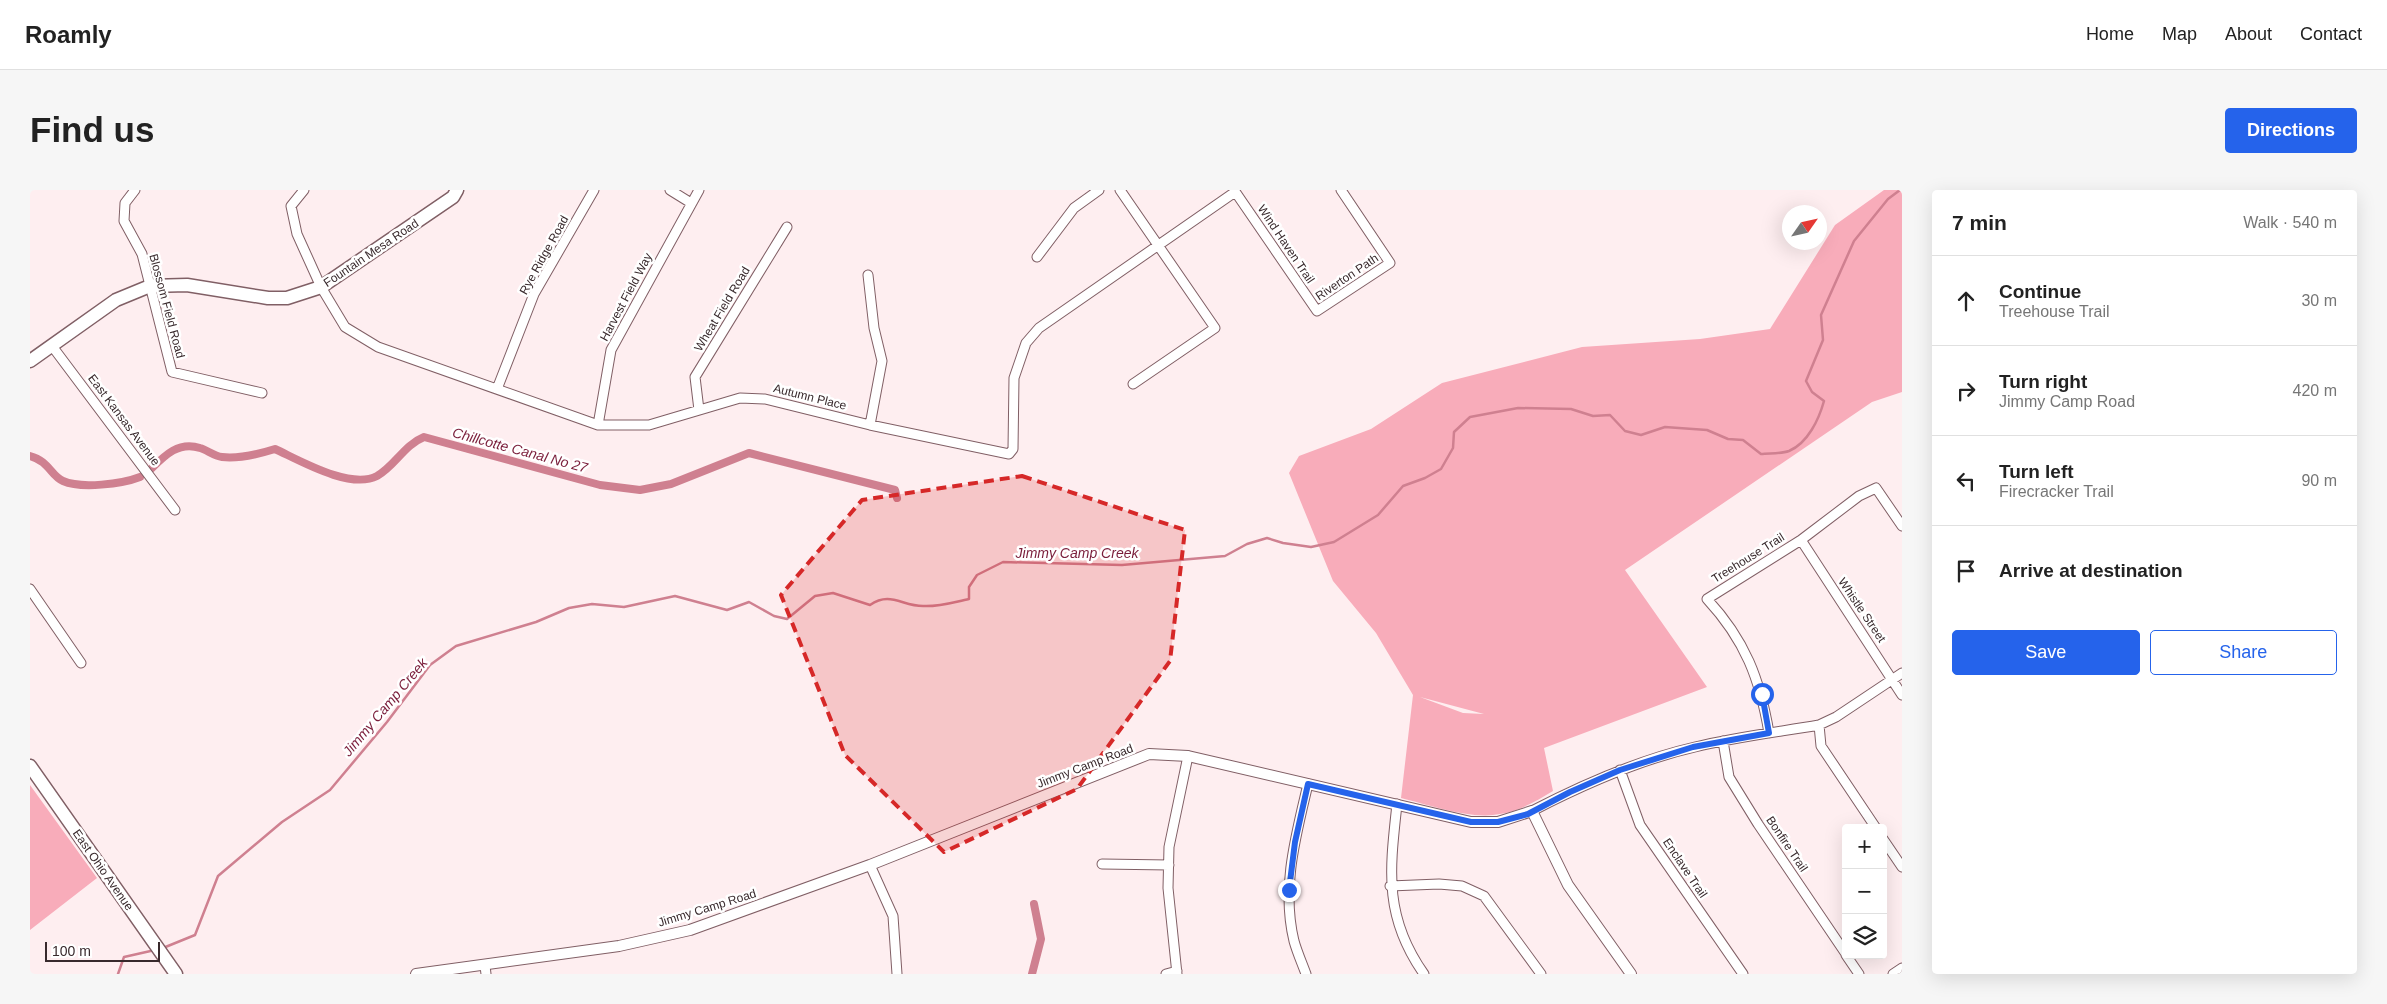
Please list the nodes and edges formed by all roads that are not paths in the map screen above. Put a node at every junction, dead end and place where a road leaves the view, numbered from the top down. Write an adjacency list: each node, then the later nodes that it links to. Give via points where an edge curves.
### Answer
1 (135, 190): 16 (street, Blossom Field Road, via 125,204 124,222 142,254)
2 (304, 190): 17 (street, Autumn Place, via 291,206 296,234)
3 (457, 190): 17 (main road, Fountain Mesa Road, via 453,197)
4 (594, 190): 22 (street, Rye Ridge Road, via 534,294)
5 (670, 190): 11 (street)
6 (699, 190): 11 (street, Harvest Field Way)
7 (1099, 190): 14 (street, via 1074,208)
8 (1120, 190): 13 (street)
9 (1341, 190): 18 (street, Riverton Path, via 1390,262)
10 (1235, 191): 13 (street, Autumn Place); 18 (street, Wind Haven Trail)
11 (691, 203): 25 (street, Harvest Field Way, via 611,350)
12 (787, 227): 24 (street, Wheat Field Road, via 695,377)
13 (1156, 246): 21 (street, via 1214,328); 26 (street, Autumn Place, via 1039,328 1026,343 1014,378 1013,449 1009,454)
14 (1036, 257)
15 (868, 275): 26 (street, via 874,328 882,361)
16 (150, 286): 17 (main road, Fountain Mesa Road, via 187,285 268,298 287,298); 19 (main road, Fountain Mesa Road, via 116,300); 23 (street, Blossom Field Road, via 172,372)
17 (321, 287): 22 (street, Autumn Place, via 345,327 378,347)
18 (1317, 312)
19 (52, 346): 20 (main road, Fountain Mesa Road); 27 (street, East Kansas Avenue)
20 (30, 361)
21 (1133, 384)
22 (497, 389): 25 (street, Autumn Place)
23 (262, 393)
24 (698, 410): 25 (street, Autumn Place, via 649,425); 26 (street, Autumn Place, via 740,398 765,399)
25 (598, 424)
26 (870, 425)
27 (175, 510)
28 (1902, 526): 29 (street, Treehouse Trail, via 1876,488 1859,496)
29 (1801, 540): 33 (street, Whistle Street); 36 (street, Treehouse Trail, via 1708,599 1745,652 1762,694)
30 (30, 589): 31 (street)
31 (81, 663)
32 (1902, 672): 33 (street, Jimmy Camp Road)
33 (1893, 679): 34 (street, Whistle Street); 35 (street, Jimmy Camp Road)
34 (1902, 695)
35 (1819, 725): 36 (street, Jimmy Camp Road); 44 (street, via 1821,746)
36 (1769, 733): 37 (street, Jimmy Camp Road)
37 (1723, 741): 40 (street, Jimmy Camp Road); 51 (street, Bonfire Trail, via 1729,777)
38 (1188, 756): 41 (street, Jimmy Camp Road); 47 (street, Jimmy Camp Road, via 1149,754); 48 (street)
39 (30, 766): 56 (main road, East Ohio Avenue)
40 (1620, 770): 43 (street, Jimmy Camp Road); 64 (street, Enclave Trail, via 1640,825)
41 (1308, 784): 42 (street, Jimmy Camp Road); 60 (street, via 1295,842 1289,890 1294,941)
42 (1398, 804): 43 (street, Jimmy Camp Road, via 1471,822 1498,822); 50 (street)
43 (1532, 811): 63 (street, via 1568,885)
44 (1873, 824)
45 (1887, 845): 49 (street)
46 (1102, 864): 48 (street)
47 (870, 865): 54 (street, Jimmy Camp Road, via 690,930); 58 (street, via 893,916)
48 (1169, 865): 55 (street, via 1168,888)
49 (1902, 867)
50 (1390, 886): 61 (street, via 1403,937); 62 (street, via 1462,886 1484,896)
51 (1842, 949)
52 (1849, 959): 65 (street, Bonfire Trail)
53 (1902, 968): 66 (street)
54 (486, 970): 57 (street, Jimmy Camp Road)
55 (1177, 973): 59 (street)
56 (176, 974)
57 (416, 974)
58 (897, 974)
59 (1166, 974)
60 (1306, 974)
61 (1424, 974)
62 (1541, 974)
63 (1631, 974)
64 (1743, 974)
65 (1859, 974)
66 (1893, 974)

